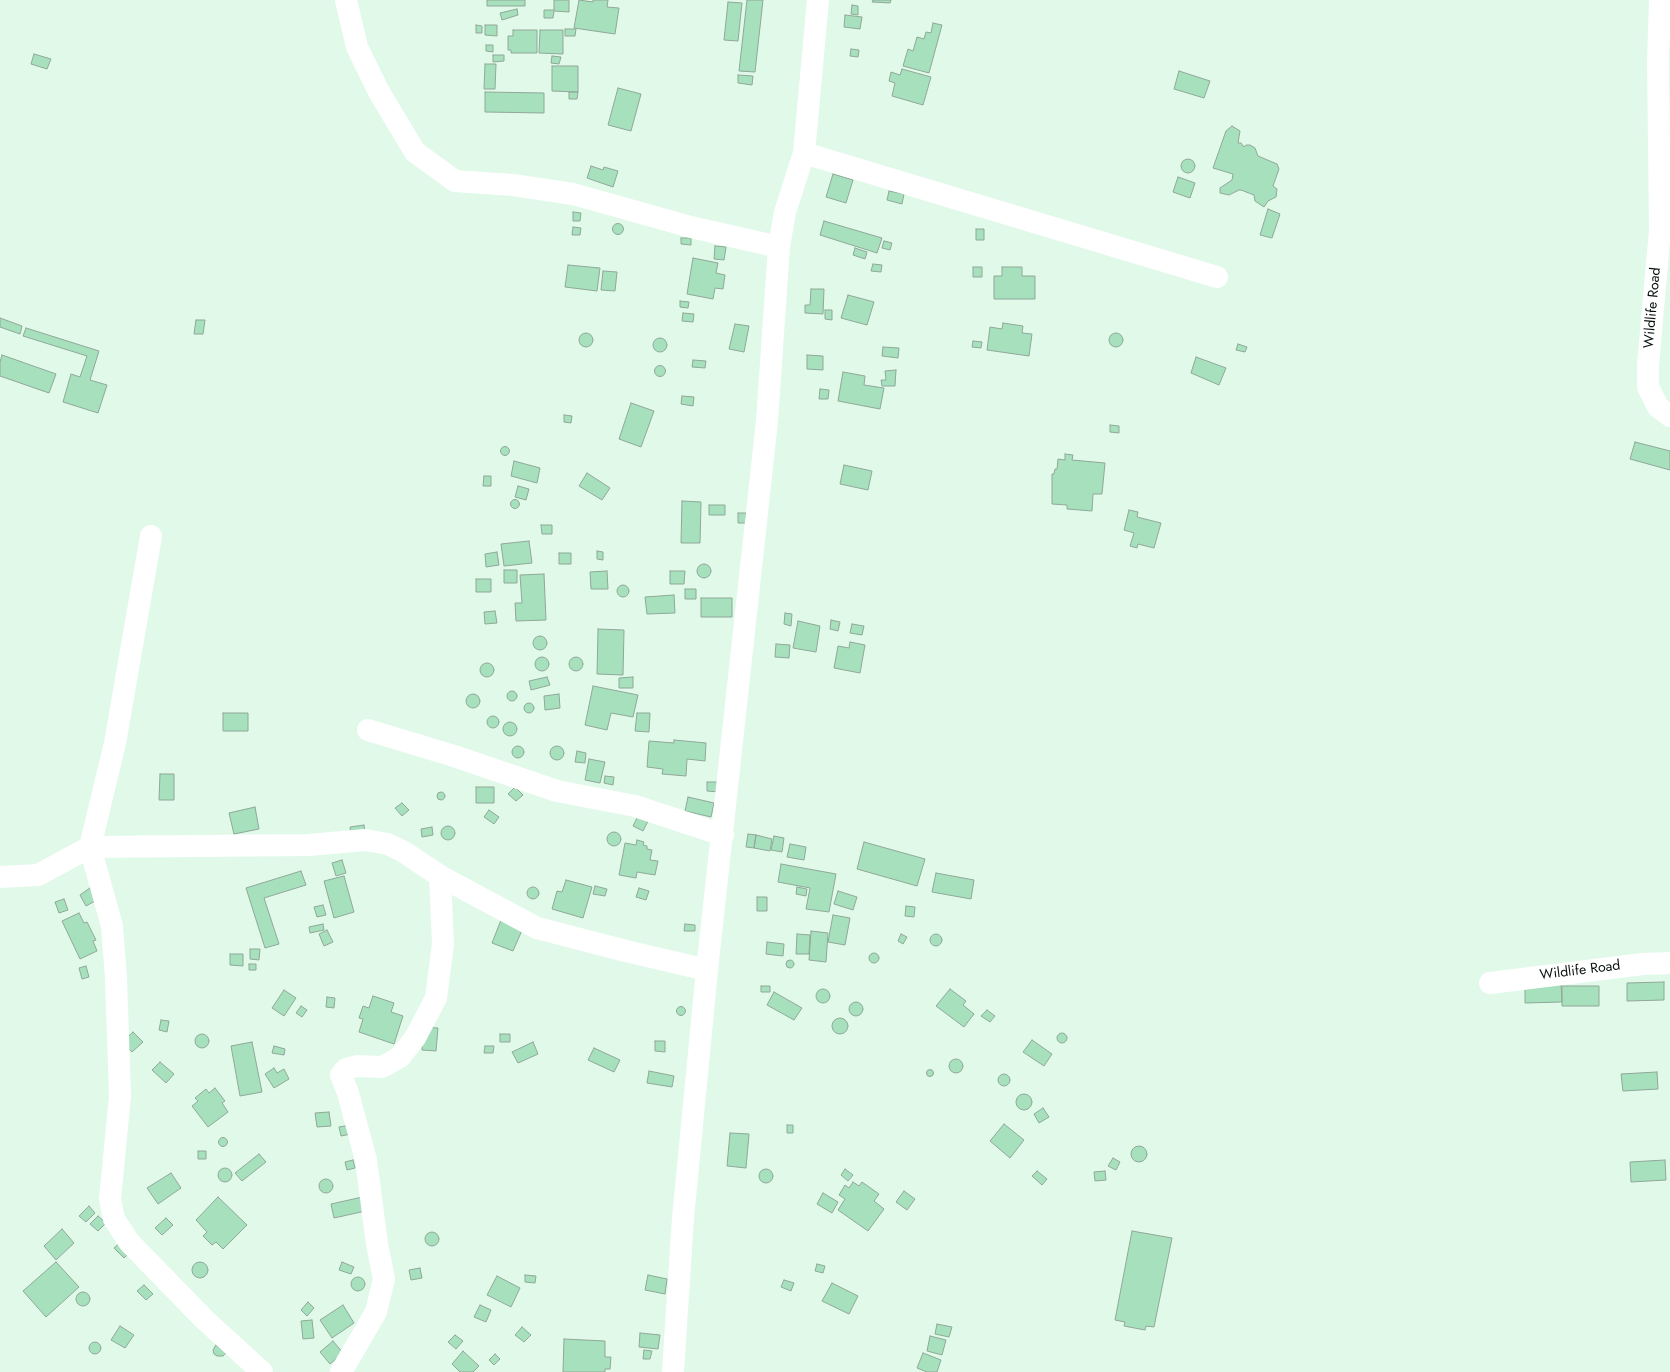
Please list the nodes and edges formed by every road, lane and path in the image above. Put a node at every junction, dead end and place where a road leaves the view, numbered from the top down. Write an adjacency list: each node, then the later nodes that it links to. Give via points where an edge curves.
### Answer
1 (346, 0): 5 (street, via 357,47 379,92 415,152 455,181 513,185 573,194 691,227)
2 (818, 0): 4 (street)
3 (1660, 0): 7 (street, Wildlife Road, via 1660,230 1648,387 1658,407)
4 (804, 153): 5 (street, via 786,212); 6 (street)
5 (779, 247): 10 (street, via 767,421)
6 (1217, 277)
7 (1670, 416)
8 (151, 536): 11 (street, via 115,742)
9 (368, 730): 10 (street, via 558,791 635,806)
10 (723, 835): 15 (street)
11 (90, 847): 12 (street, via 309,845 365,840 388,844); 13 (street, via 38,875); 17 (street, via 112,926 116,978 120,1096 110,1199 114,1220 129,1242 204,1319)
12 (440, 876): 15 (street, via 537,928); 18 (street, via 443,944 436,998 415,1038 400,1057 382,1067 357,1066 346,1069 341,1075 366,1160 384,1279 376,1312)
13 (0, 878)
14 (1670, 963): 16 (street, Wildlife Road)
15 (707, 970): 19 (street, via 683,1218)
16 (1490, 983)
17 (262, 1372)
18 (341, 1372)
19 (672, 1372)

